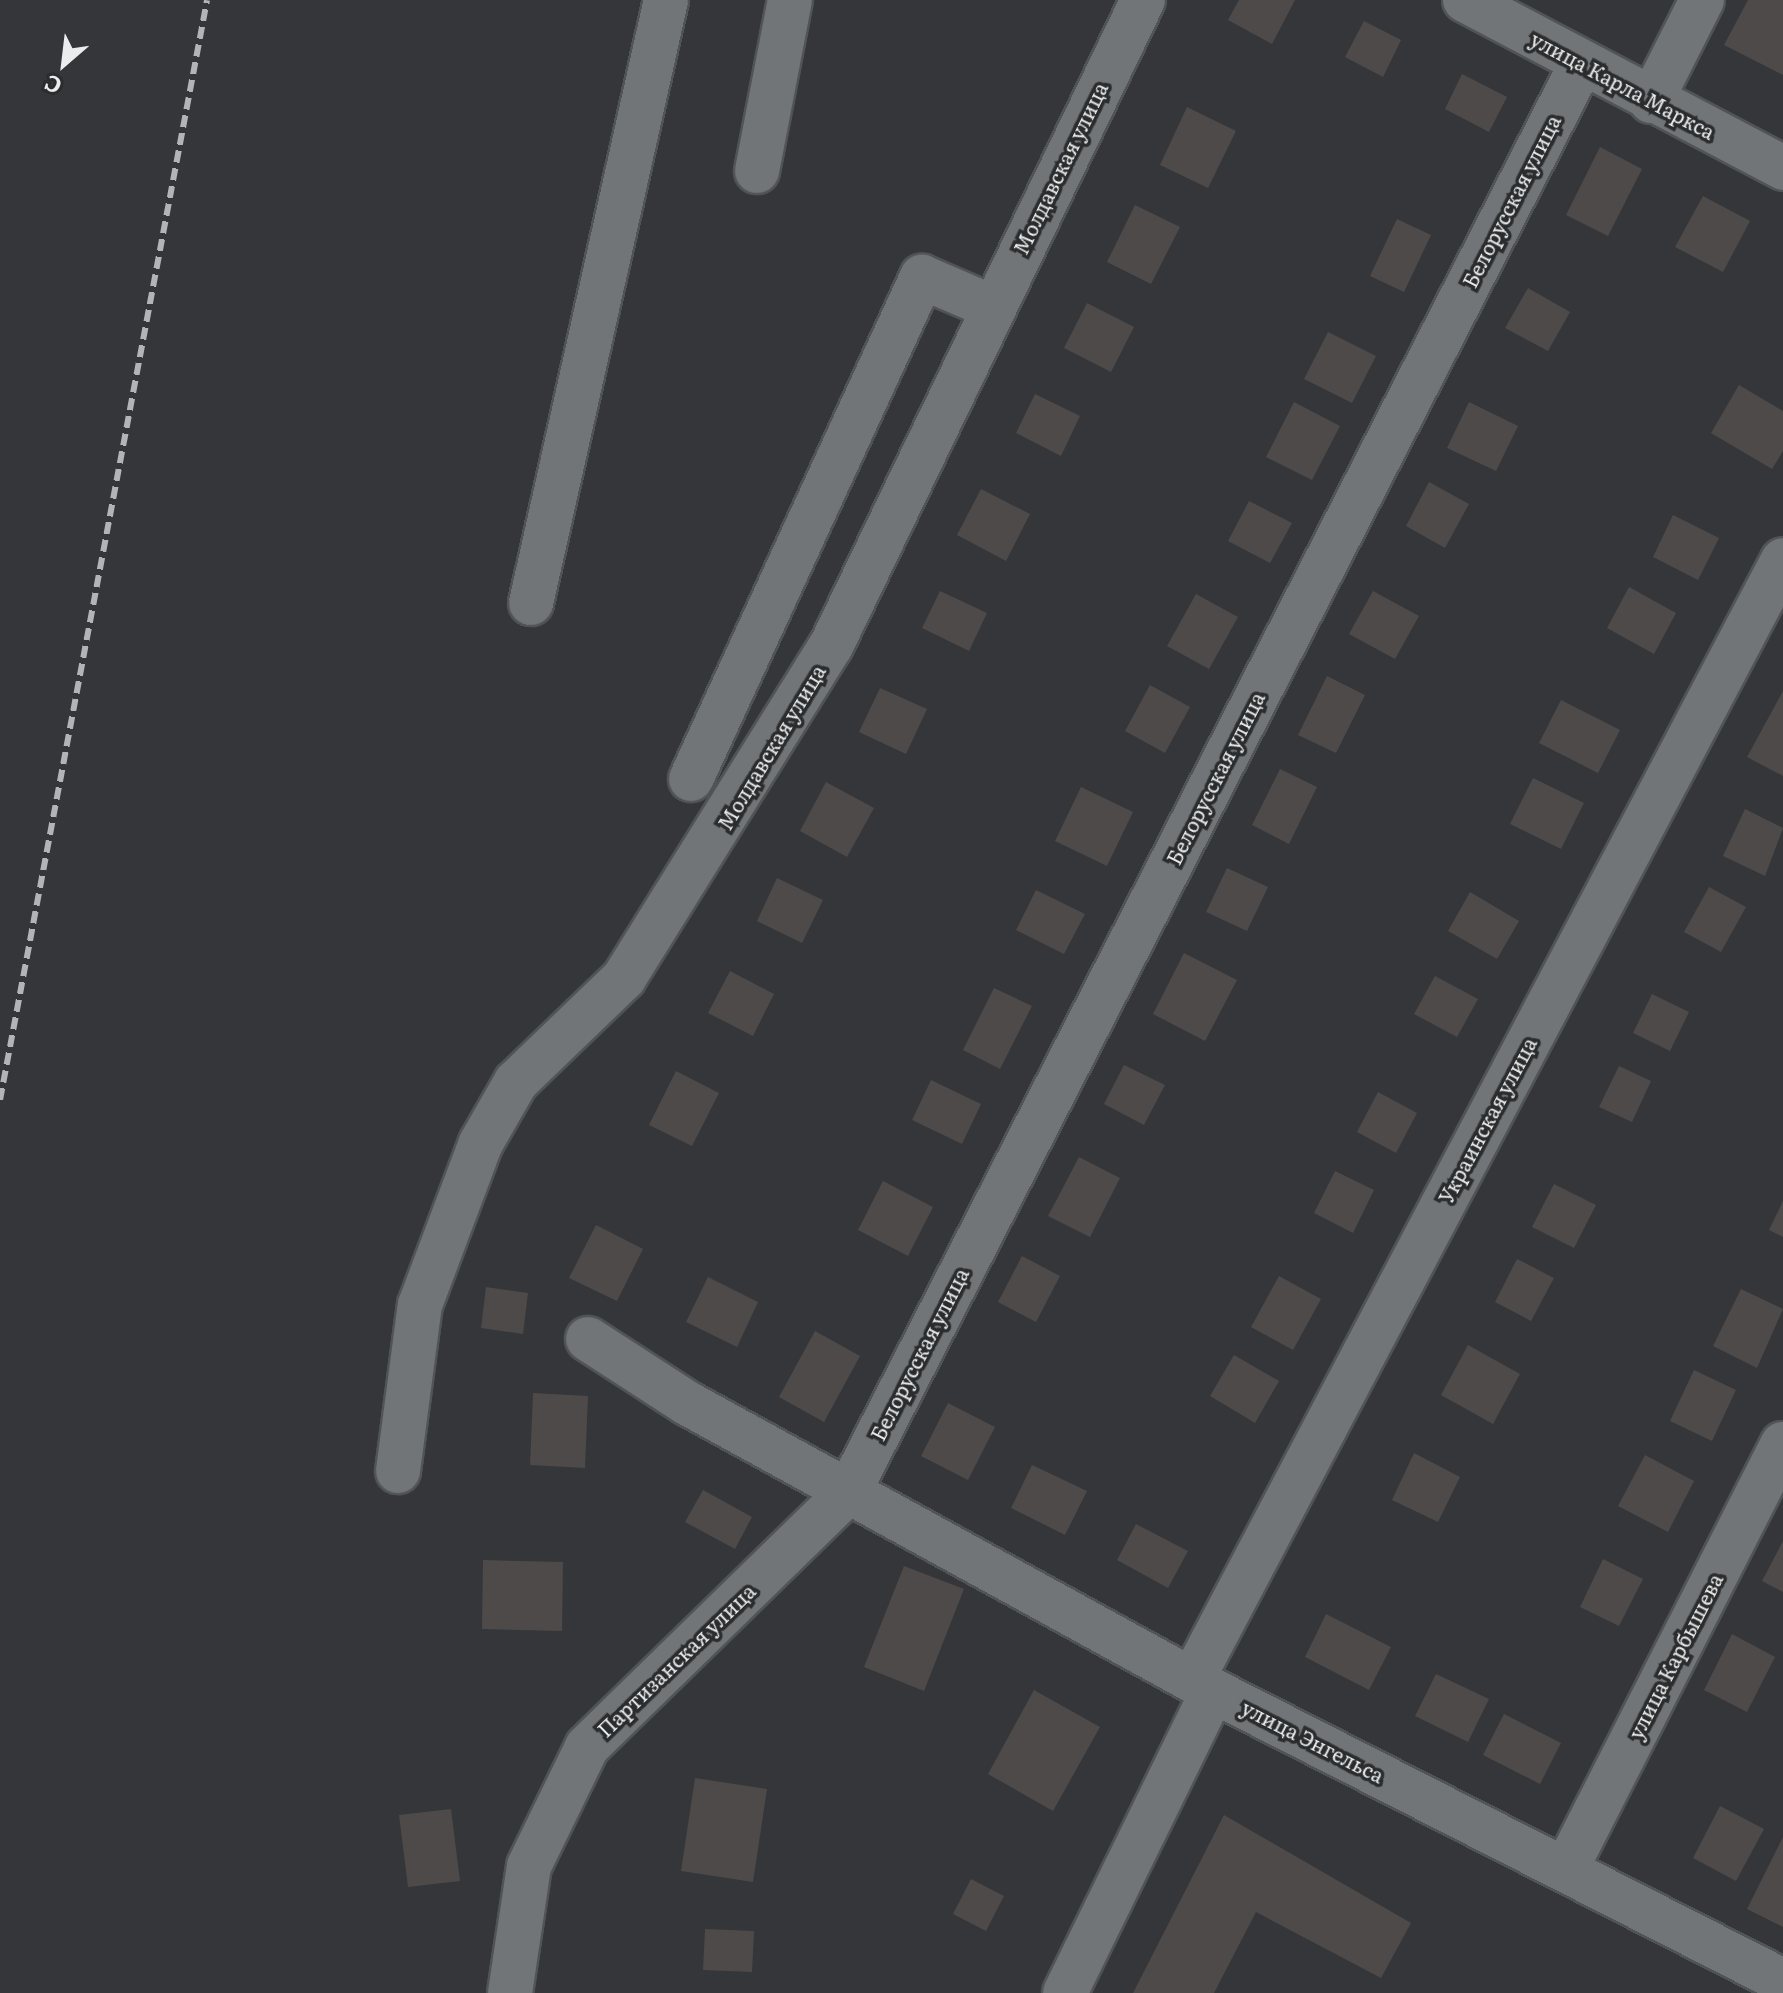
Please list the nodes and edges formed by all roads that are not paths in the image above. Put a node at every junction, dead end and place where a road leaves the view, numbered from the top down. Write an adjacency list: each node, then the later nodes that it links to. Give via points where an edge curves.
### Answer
1 (666, 0): 12 (street)
2 (790, 0): 9 (street)
3 (1143, 0): 10 (street, Молдавская улица)
4 (1465, 0): 6 (street, улица Карла Маркса)
5 (1702, 0): 7 (street)
6 (1581, 65): 7 (street, улица Карла Маркса); 17 (street, Белорусская улица)
7 (1651, 101): 8 (street, улица Карла Маркса)
8 (1783, 168)
9 (757, 171)
10 (992, 307): 13 (street, via 922,277); 16 (street, Молдавская улица, via 831,646 685,890 624,978 516,1082 481,1143 420,1305)
11 (1783, 560): 18 (street, Украинская улица)
12 (531, 603)
13 (691, 779)
14 (588, 1339): 17 (street, улица Энгельса)
15 (1783, 1444): 19 (street, улица Карбышева)
16 (398, 1471)
17 (849, 1491): 18 (street, улица Энгельса); 21 (street, Партизанская улица, via 587,1747 529,1866)
18 (1202, 1686): 19 (street, улица Энгельса); 22 (street, Украинская улица)
19 (1566, 1869): 20 (street, улица Энгельса)
20 (1783, 1981)
21 (510, 1993)
22 (1065, 1993)

